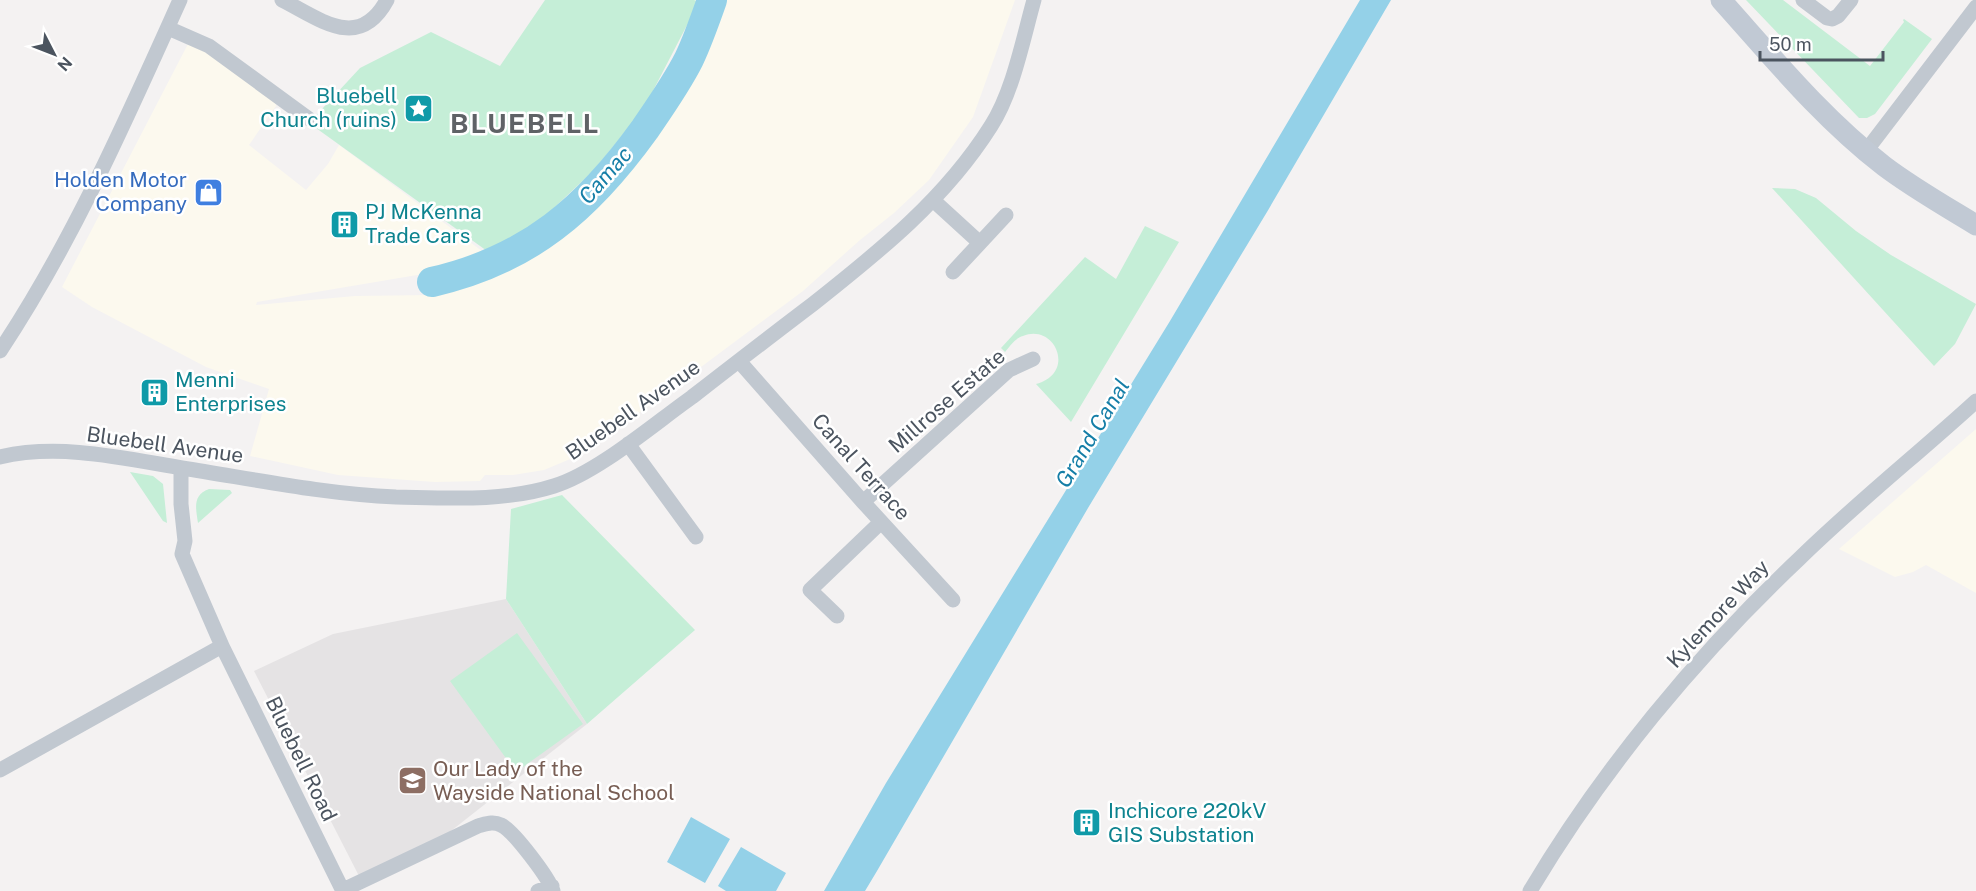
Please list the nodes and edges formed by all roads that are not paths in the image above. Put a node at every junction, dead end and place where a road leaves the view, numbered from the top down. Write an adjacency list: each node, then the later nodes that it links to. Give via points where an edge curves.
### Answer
1 (180, 0): 9 (street)
2 (282, 0): 3 (street, via 345,29 369,22)
3 (387, 0)
4 (1034, 0): 12 (street, Bluebell Avenue, via 1005,98 993,123)
5 (1721, 0): 11 (main road, via 1809,98)
6 (1803, 0): 7 (street, via 1832,19)
7 (1851, 0)
8 (1976, 7): 11 (street)
9 (168, 28): 10 (street, via 209,46); 17 (street, via 101,175 34,298)
10 (309, 119)
11 (1866, 151): 14 (main road, via 1901,179)
12 (934, 201): 15 (street); 19 (street, Bluebell Avenue, via 895,238)
13 (1006, 215): 15 (street)
14 (1976, 225)
15 (980, 243): 16 (street)
16 (953, 272)
17 (0, 351)
18 (1033, 359): 24 (street, Millrose Estate, via 1009,370)
19 (739, 361): 21 (street, Bluebell Avenue); 24 (street, Canal Terrace)
20 (1976, 401): 33 (street, Kylemore Way, via 1800,557 1717,642 1613,768)
21 (628, 444): 23 (street, Bluebell Avenue, via 559,485 497,496 356,494); 26 (street)
22 (0, 457): 23 (street, Bluebell Avenue, via 17,453 82,453)
23 (181, 468): 29 (street, Bluebell Road, via 185,541 182,554)
24 (863, 502): 25 (street, Canal Terrace)
25 (880, 522): 27 (street, Canal Terrace); 28 (street, via 810,590)
26 (696, 537)
27 (953, 600)
28 (837, 616)
29 (222, 646): 30 (street); 32 (street, Bluebell Road)
30 (0, 770)
31 (548, 889): 32 (street, Bluebell Road, via 538,865 507,828 490,823)
32 (343, 891)
33 (1530, 891)

